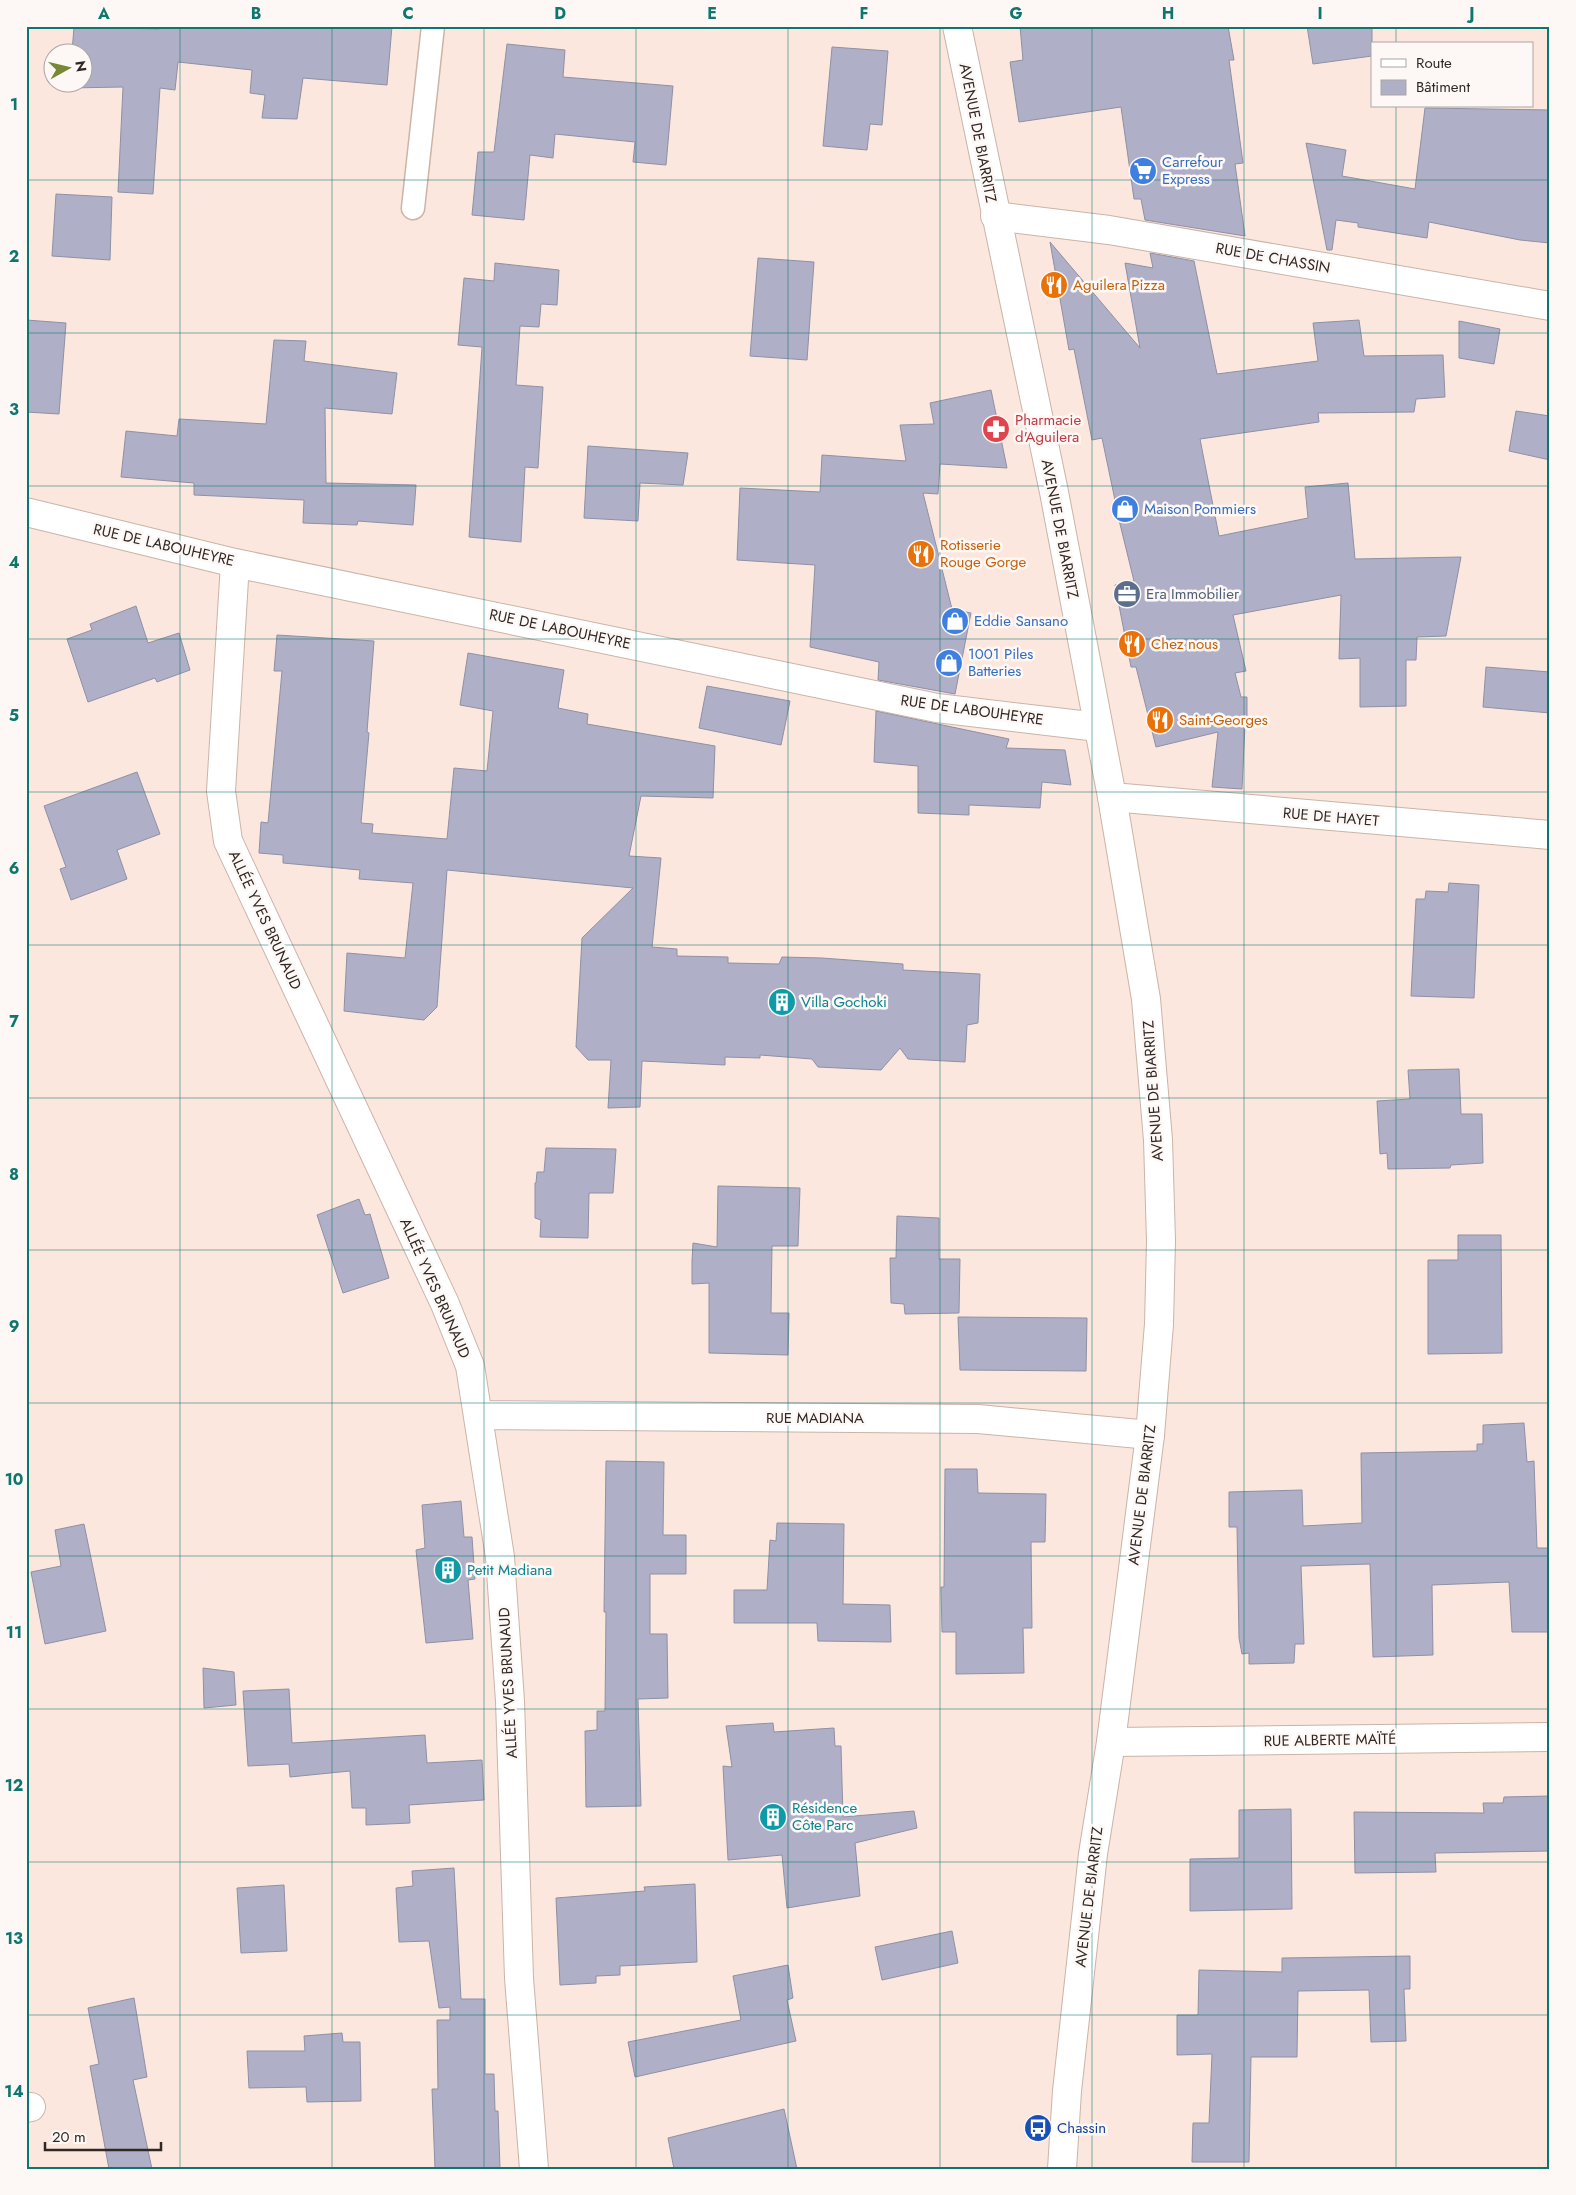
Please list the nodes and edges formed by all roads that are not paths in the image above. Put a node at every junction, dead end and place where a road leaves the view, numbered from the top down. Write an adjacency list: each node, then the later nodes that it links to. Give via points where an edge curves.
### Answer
1 (433, 26): 3 (lane)
2 (957, 26): 4 (street, AVENUE DE BIARRITZ)
3 (413, 208)
4 (995, 216): 5 (street, RUE DE CHASSIN, via 1109,230); 8 (street, AVENUE DE BIARRITZ, via 1054,492)
5 (1550, 306)
6 (26, 512): 7 (street, RUE DE LABOUHEYRE)
7 (236, 563): 8 (street, RUE DE LABOUHEYRE, via 937,708); 11 (street, ALLÉE YVES BRUNAUD, via 221,791 228,841 445,1304 470,1366)
8 (1098, 727): 9 (street, AVENUE DE BIARRITZ)
9 (1112, 797): 10 (street, RUE DE HAYET); 12 (street, AVENUE DE BIARRITZ, via 1146,999 1158,1140 1160,1324)
10 (1550, 835)
11 (478, 1415): 12 (street, RUE MADIANA, via 978,1419); 15 (street, ALLÉE YVES BRUNAUD, via 500,1557 510,1701 520,1978)
12 (1150, 1434): 14 (street, AVENUE DE BIARRITZ)
13 (1550, 1737): 14 (street, RUE ALBERTE MAÏTÉ)
14 (1110, 1742): 16 (street, AVENUE DE BIARRITZ, via 1088,1904 1067,2091)
15 (534, 2169)
16 (1062, 2169)

